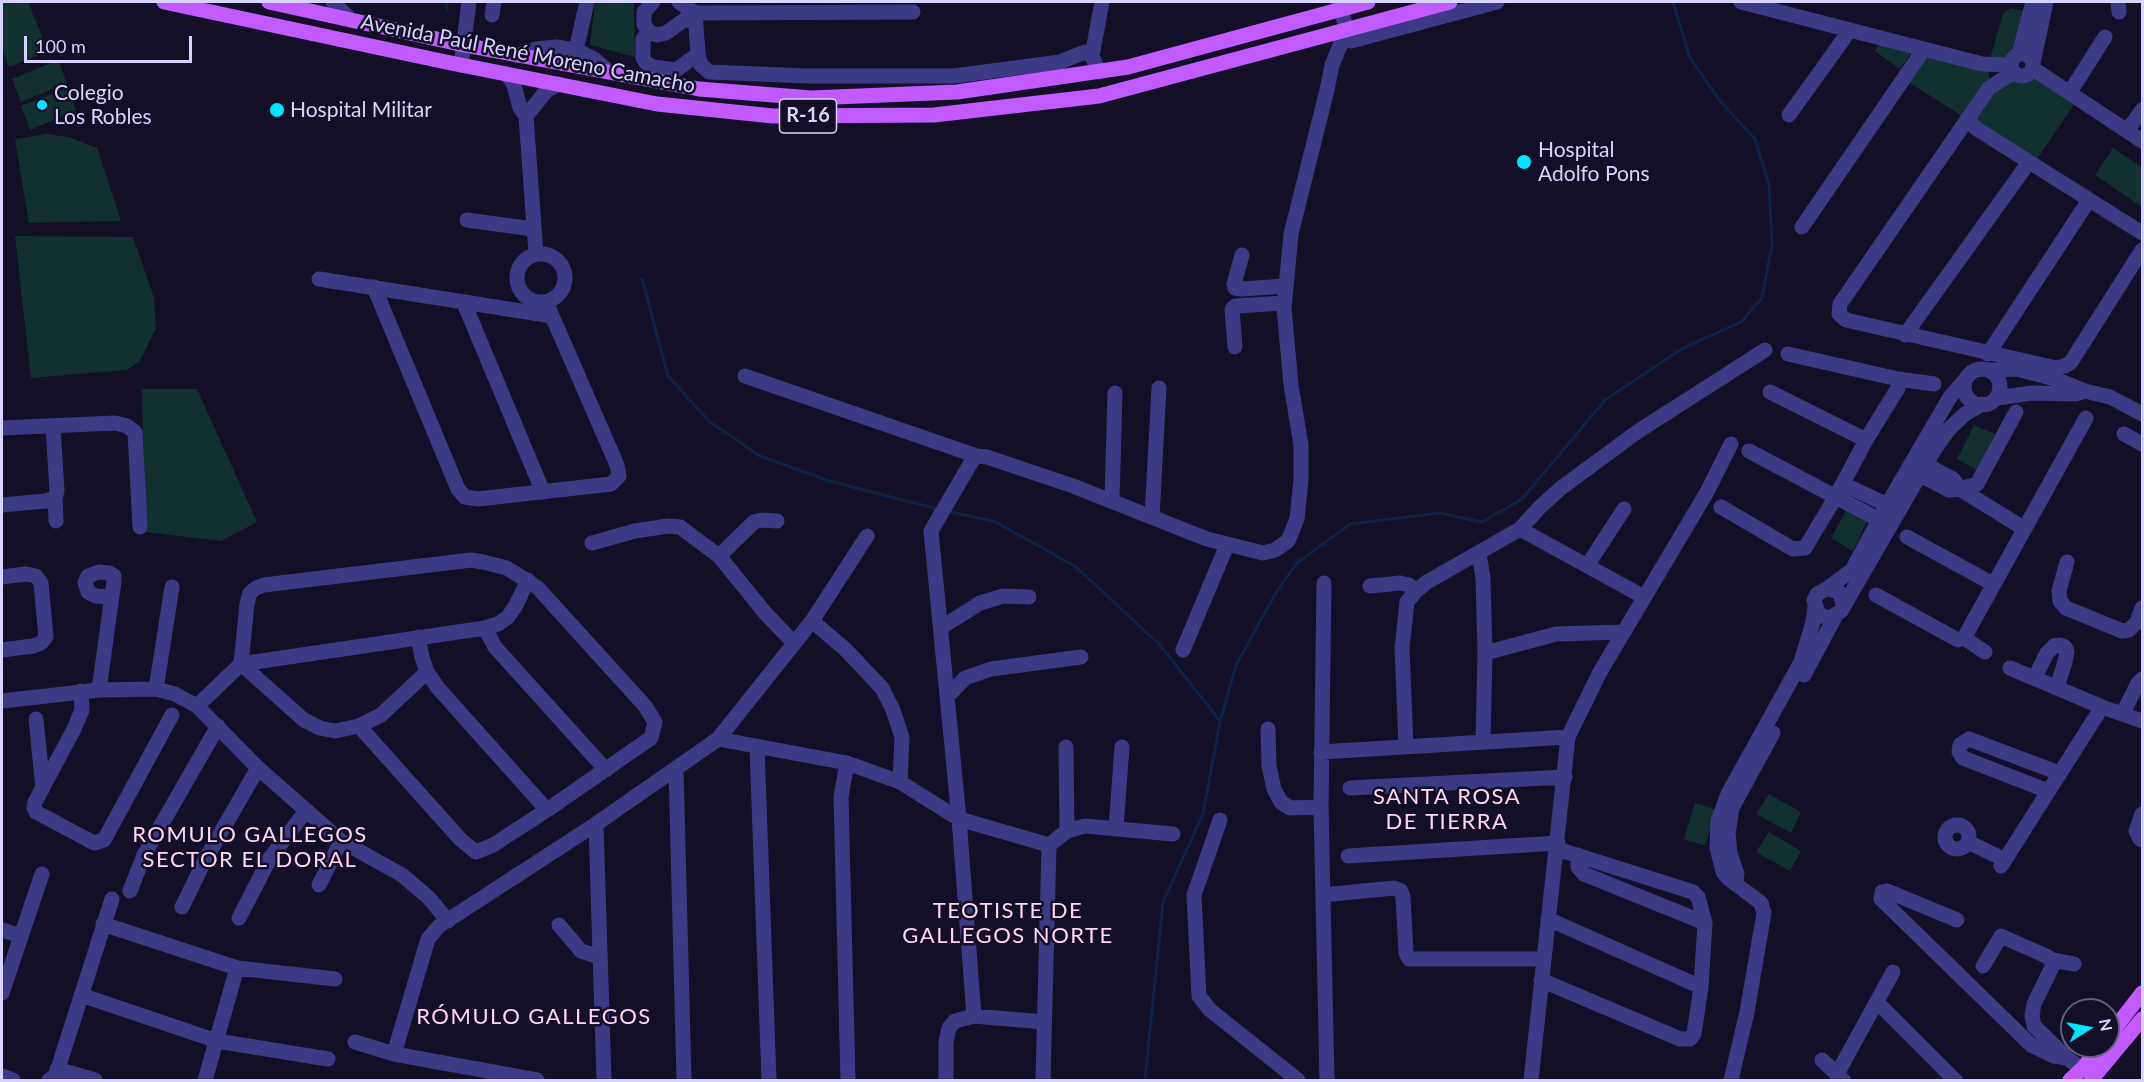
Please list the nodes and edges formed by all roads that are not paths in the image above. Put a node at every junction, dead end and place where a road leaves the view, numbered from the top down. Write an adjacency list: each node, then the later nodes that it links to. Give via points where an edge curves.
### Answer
1 (164, 2): 31 (main road, Avenida Paúl René Moreno Camacho / R-16)
2 (268, 2): 19 (main road, Avenida Paúl René Moreno Camacho / R-16)
3 (333, 2): 19 (street)
4 (469, 2): 24 (street)
5 (587, 2): 26 (street)
6 (653, 2): 22 (street, via 644,12)
7 (679, 2): 17 (street)
8 (1102, 2): 29 (street)
9 (1368, 2): 15 (main road, Avenida Paúl René Moreno Camacho / R-16)
10 (1450, 2): 20 (main road, Avenida Paúl René Moreno Camacho / R-16)
11 (1497, 2): 20 (street, via 1351,41)
12 (1742, 2): 21 (street)
13 (2033, 2): 30 (street)
14 (2046, 2): 32 (street)
15 (1339, 5): 20 (street); 34 (main road, Avenida Paúl René Moreno Camacho / R-16)
16 (815, 7): 17 (street); 18 (street)
17 (695, 12): 22 (street, via 666,33); 27 (street)
18 (913, 12)
19 (351, 20): 24 (main road, Avenida Paúl René Moreno Camacho / R-16)
20 (1347, 29): 42 (main road, Avenida Paúl René Moreno Camacho / R-16, via 1099,96); 58 (street, via 1332,65 1291,234)
21 (1850, 30): 25 (street); 43 (street)
22 (649, 32): 37 (street, via 643,39 645,63)
23 (2105, 37): 40 (street)
24 (464, 45): 28 (main road, Avenida Paúl René Moreno Camacho / R-16); 31 (street)
25 (1924, 49): 30 (street, via 1982,64); 51 (street)
26 (576, 50): 28 (street, via 556,47); 33 (street)
27 (698, 54): 36 (street, via 701,65 709,72); 37 (street)
28 (518, 55): 33 (main road, Avenida Paúl René Moreno Camacho / R-16)
29 (1092, 56): 34 (street); 36 (street, via 1085,52 1059,62)
30 (2015, 63): 32 (street, via 2021,76); 45 (street, via 1989,88)
31 (461, 65): 35 (main road, Avenida Paúl René Moreno Camacho / R-16)
32 (2033, 65): 40 (street)
33 (609, 72): 37 (main road, Avenida Paúl René Moreno Camacho / R-16)
34 (1099, 72): 39 (main road, Avenida Paúl René Moreno Camacho / R-16)
35 (507, 74): 38 (main road, Avenida Paúl René Moreno Camacho / R-16); 44 (street)
36 (954, 76): 39 (street)
37 (673, 77): 39 (main road, Avenida Paúl René Moreno Camacho / R-16, via 699,89 812,98)
38 (559, 84): 42 (main road, Avenida Paúl René Moreno Camacho / R-16, via 657,104 773,116); 44 (street, via 547,90)
39 (957, 92): 42 (street)
40 (2070, 92): 46 (street)
41 (2142, 110): 46 (street)
42 (959, 113)
43 (1789, 115)
44 (526, 116): 52 (street)
45 (1967, 119): 48 (street); 65 (street, via 1840,304 1839,314 1846,320)
46 (2127, 131): 47 (street)
47 (2142, 141)
48 (2029, 162): 49 (street); 65 (street)
49 (2089, 200): 53 (street); 69 (street)
50 (467, 220): 52 (street)
51 (1802, 227)
52 (534, 229): 55 (street)
53 (2142, 233)
54 (2142, 250): 69 (street, via 2071,362 2056,368)
55 (536, 255): 64 (street, via 554,258 564,273 561,292); 64 (street, via 520,265 517,283 527,298)
56 (1242, 255): 60 (street)
57 (320, 279): 59 (street)
58 (1286, 286): 60 (street); 62 (street)
59 (374, 287): 61 (street); 94 (street, via 458,489 465,497 478,499)
60 (1235, 288): 63 (street)
61 (464, 303): 64 (street); 94 (street)
62 (1284, 303): 63 (street); 112 (street, via 1301,445 1297,519 1288,541 1275,550 1263,553)
63 (1235, 306): 66 (street)
64 (549, 309): 94 (street, via 619,476 611,484)
65 (1905, 335): 69 (street)
66 (1235, 347)
67 (1765, 350): 108 (street, via 1637,432 1561,489)
68 (1788, 354): 72 (street)
69 (1988, 354)
70 (1991, 370): 73 (street, via 1981,368); 77 (street, via 2017,369); 79 (street, via 2001,388)
71 (745, 376): 90 (street)
72 (1898, 380): 74 (street); 86 (street, via 1898,388)
73 (1965, 380): 79 (street, via 1969,400 1978,405); 91 (street, via 1950,397)
74 (1934, 384)
75 (1159, 388): 102 (street)
76 (1770, 392): 86 (street)
77 (2085, 392): 79 (street, via 2032,393); 81 (street, via 2110,397)
78 (1115, 393): 97 (street)
79 (1990, 401): 91 (street, via 1965,414 1948,429)
80 (2016, 412): 93 (street, via 1977,484)
81 (2142, 414)
82 (2086, 418): 107 (street)
83 (53, 427): 84 (street); 95 (street); 106 (street, via 115,423 135,432)
84 (2, 428)
85 (2124, 434): 88 (street)
86 (1866, 440): 92 (street)
87 (1731, 444): 128 (street)
88 (2142, 444)
89 (1749, 451): 96 (street)
90 (977, 456): 97 (street); 133 (street, via 932,531)
91 (1917, 466): 93 (street, via 1953,479); 100 (street)
92 (1843, 484): 96 (street); 100 (street)
93 (1960, 489): 107 (street)
94 (543, 492)
95 (55, 498): 98 (street); 103 (street)
96 (1835, 498): 99 (street, via 1805,548 1793,549); 105 (street)
97 (1112, 500): 102 (street)
98 (2, 505)
99 (1721, 507)
100 (1893, 508): 105 (street)
101 (1624, 509): 116 (street)
102 (1152, 517): 112 (street)
103 (56, 521)
104 (777, 522): 114 (street, via 754,522)
105 (1884, 523): 123 (street, via 1852,570); 131 (street)
106 (140, 527)
107 (2023, 528): 120 (street)
108 (1520, 529): 113 (street); 116 (street)
109 (867, 536): 132 (street)
110 (1907, 537): 120 (street)
111 (592, 543): 114 (street, via 635,531 680,527)
112 (1227, 544): 140 (street)
113 (1479, 554): 124 (street); 142 (street)
114 (719, 556): 138 (street)
115 (2067, 562): 130 (street, via 2059,591 2066,608 2122,631 2137,622)
116 (1587, 566): 128 (street)
117 (2, 577): 139 (street, via 36,576 41,583 46,637 33,646)
118 (528, 580): 134 (street, via 508,617); 144 (street, via 495,564 471,560 264,585 250,593); 175 (street, via 645,706 655,722 651,738)
119 (1324, 583): 171 (street)
120 (1993, 584): 137 (street)
121 (172, 586): 150 (street)
122 (1370, 586): 124 (street, via 1400,583)
123 (1828, 588): 129 (street, via 1817,594); 131 (street, via 1840,593)
124 (1416, 591): 167 (street, via 1407,602 1402,648)
125 (1876, 595): 137 (street, via 1958,640)
126 (111, 597): 151 (street)
127 (1029, 597): 133 (street, via 1003,596 980,603)
128 (1644, 597): 135 (street)
129 (1815, 607): 131 (street, via 1818,613 1830,618); 188 (street, via 1801,662 1728,794)
130 (2142, 608)
131 (1840, 610): 188 (street)
132 (812, 621): 138 (street); 178 (street, via 882,688 902,737)
133 (942, 627): 153 (street)
134 (485, 628): 136 (street); 175 (street, via 495,647)
135 (1624, 632): 142 (street, via 1556,634); 164 (street)
136 (418, 637): 144 (street); 146 (street)
137 (1964, 638): 141 (street)
138 (794, 643): 165 (street)
139 (2, 650)
140 (1183, 651)
141 (1985, 652)
142 (1485, 653): 166 (street)
143 (1082, 657): 153 (street, via 991,669 965,678)
144 (242, 664): 155 (street); 162 (street, via 304,720 335,730)
145 (2010, 668): 147 (street)
146 (427, 672): 162 (street, via 381,715); 183 (street)
147 (2035, 677): 149 (street); 149 (street, via 2047,653 2054,646 2065,647 2066,662)
148 (2142, 679): 157 (street)
149 (2057, 687): 156 (street)
150 (156, 689): 151 (street); 155 (street)
151 (99, 690): 152 (street)
152 (81, 691): 154 (street); 179 (street, via 82,710)
153 (947, 697): 186 (street)
154 (2, 701)
155 (197, 706): 161 (street)
156 (2102, 707): 157 (street); 176 (street)
157 (2122, 713): 160 (street)
158 (172, 715): 179 (street, via 104,840 94,843 36,812 35,802)
159 (36, 719): 179 (street)
160 (2142, 721)
161 (218, 726): 173 (street); 202 (street, via 144,855)
162 (359, 726): 183 (street, via 476,852)
163 (1268, 729): 182 (street, via 1269,766 1281,802 1290,808)
164 (1568, 737): 166 (street); 177 (street)
165 (718, 739): 168 (street); 174 (street)
166 (1483, 741): 167 (street)
167 (1406, 746): 171 (street)
168 (757, 747): 172 (street); 255 (street)
169 (1066, 747): 191 (street)
170 (1122, 747): 190 (street)
171 (1322, 752): 182 (street)
172 (847, 763): 178 (street); 256 (street, via 841,797)
173 (258, 768): 184 (street); 206 (street)
174 (676, 768): 189 (street); 254 (street)
175 (606, 770): 183 (street)
176 (2059, 773): 181 (street); 181 (street, via 1969,739 1960,745 1963,758)
177 (1564, 777): 180 (street); 197 (street)
178 (900, 782): 186 (street)
179 (43, 788)
180 (1350, 788)
181 (2048, 791): 195 (street, via 2003,863)
182 (1321, 807): 203 (street)
183 (547, 810)
184 (306, 811): 194 (street); 207 (street, via 270,858)
185 (2142, 814): 193 (street, via 2136,831)
186 (959, 819): 196 (street); 231 (street)
187 (1220, 820): 259 (street, via 1194,895 1199,996 1210,1010)
188 (1724, 822): 262 (street, via 1717,848 1725,855 1723,872 1761,903 1764,913)
189 (596, 824): 210 (street); 217 (street)
190 (1116, 828): 191 (street, via 1085,826); 192 (street)
191 (1067, 831): 196 (street)
192 (1173, 834)
193 (2142, 840)
194 (341, 841): 201 (street); 210 (street, via 402,875)
195 (1968, 843)
196 (1049, 845): 234 (street)
197 (1557, 846): 198 (street); 199 (street); 208 (street)
198 (1578, 855): 211 (street, via 1578,867 1584,874); 211 (street, via 1693,892)
199 (1348, 856)
200 (42, 874): 216 (street)
201 (319, 885)
202 (130, 891)
203 (1323, 895): 218 (street, via 1394,888 1401,891 1408,959); 260 (street)
204 (112, 898): 212 (street)
205 (1919, 904): 209 (street); 214 (street); 214 (street, via 1882,892 1881,899)
206 (182, 907)
207 (239, 918)
208 (1548, 919): 218 (street); 226 (street)
209 (1957, 920)
210 (448, 921): 238 (street, via 428,939)
211 (1705, 923): 226 (street)
212 (103, 924): 222 (street); 229 (street)
213 (559, 925): 217 (street, via 581,951)
214 (1907, 925): 239 (street, via 2031,1045)
215 (2, 930): 216 (street)
216 (21, 936): 227 (street)
217 (600, 957): 253 (street)
218 (1544, 959): 225 (street)
219 (2052, 960): 220 (street); 221 (street, via 2001,936); 237 (street, via 2032,1015 2034,1026)
220 (2074, 964)
221 (1983, 966)
222 (237, 968): 224 (street); 235 (street)
223 (1893, 972): 230 (street)
224 (335, 979)
225 (1541, 980): 226 (street, via 1690,1040); 261 (street)
226 (1701, 987)
227 (2, 993)
228 (2142, 993): 233 (main road)
229 (81, 995): 235 (street); 244 (street)
230 (1876, 1002): 247 (street); 263 (street)
231 (975, 1016): 234 (street); 257 (street, via 955,1021 949,1028)
232 (2142, 1019): 245 (main road)
233 (2120, 1021)
234 (1044, 1022): 258 (street)
235 (217, 1041): 242 (street); 251 (street)
236 (355, 1042): 238 (street)
237 (2060, 1051)
238 (394, 1054): 248 (street)
239 (2060, 1057)
240 (2067, 1058): 245 (street)
241 (2095, 1058): 245 (main road)
242 (328, 1059)
243 (1822, 1060): 247 (street)
244 (53, 1075): 250 (street)
245 (2087, 1075): 264 (main road)
246 (2, 1076): 249 (street)
247 (1840, 1077)
248 (511, 1078): 252 (street)
249 (13, 1080)
250 (95, 1080)
251 (205, 1080)
252 (537, 1080)
253 (604, 1080)
254 (684, 1080)
255 (769, 1080)
256 (848, 1080)
257 (946, 1080)
258 (1044, 1080)
259 (1298, 1080)
260 (1327, 1080)
261 (1531, 1080)
262 (1731, 1080)
263 (1955, 1080)
264 (2070, 1080)

